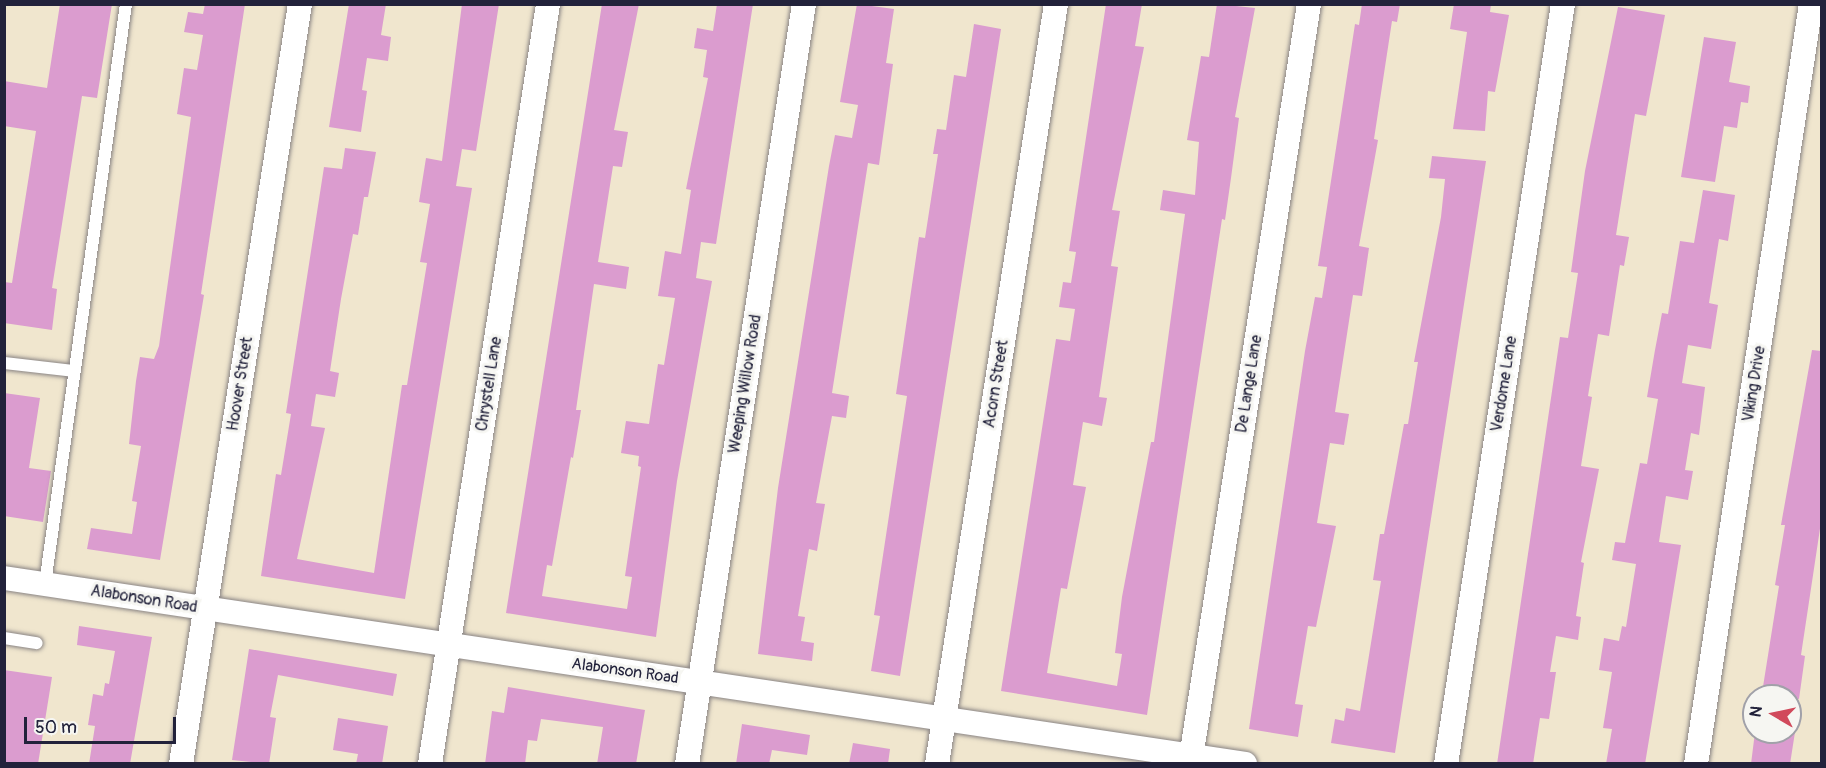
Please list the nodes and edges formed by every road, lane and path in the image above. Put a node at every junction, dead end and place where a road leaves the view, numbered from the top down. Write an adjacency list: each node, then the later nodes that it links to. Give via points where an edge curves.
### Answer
1 (126, 4): 10 (lane)
2 (300, 4): 13 (street, Hoover Street)
3 (548, 4): 16 (street, Chrystell Lane)
4 (804, 4): 17 (street, Weeping Willow Road)
5 (1056, 4): 18 (street, Acorn Street)
6 (1309, 4): 19 (street, De Lange Lane)
7 (1563, 4): 25 (street, Verdome Lane)
8 (1811, 4): 26 (street, Viking Drive)
9 (4, 363): 10 (lane)
10 (74, 371): 12 (lane)
11 (4, 578): 12 (street, Alabonson Road)
12 (45, 584): 13 (street, Alabonson Road)
13 (205, 608): 16 (street, Alabonson Road); 20 (street, Hoover Street)
14 (4, 638): 15 (lane)
15 (36, 643)
16 (448, 645): 17 (street, Alabonson Road); 21 (street, Chrystell Lane)
17 (699, 682): 18 (street, Alabonson Road); 22 (street, Weeping Willow Road)
18 (943, 718): 19 (street, Alabonson Road); 23 (street, Acorn Street)
19 (1191, 759): 24 (street, Alabonson Road)
20 (181, 764)
21 (430, 764)
22 (687, 764)
23 (937, 764)
24 (1245, 764)
25 (1446, 764)
26 (1696, 764)

